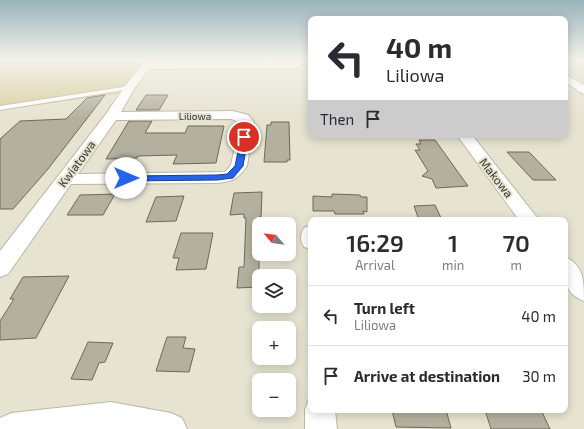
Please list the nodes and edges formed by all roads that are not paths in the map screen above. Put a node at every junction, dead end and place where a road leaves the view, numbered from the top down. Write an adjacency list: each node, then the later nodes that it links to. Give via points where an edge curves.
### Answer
1 (136, 79): 3 (street, Kwiatowa)
2 (568, 79): 4 (street)
3 (129, 88): 5 (lane); 6 (street, Kwiatowa)
4 (584, 90)
5 (0, 108)
6 (112, 116): 8 (street, Kwiatowa); 8 (street, Liliowa, via 233,115 243,118 247,122 239,166 230,176 217,178)
7 (466, 138): 9 (street, Makowa)
8 (66, 179): 10 (street, Kwiatowa)
9 (527, 217)
10 (0, 268)
11 (568, 270): 12 (street)
12 (584, 291)
13 (320, 413): 16 (street)
14 (21, 428): 15 (street, via 111,417)
15 (171, 429)
16 (321, 429)

